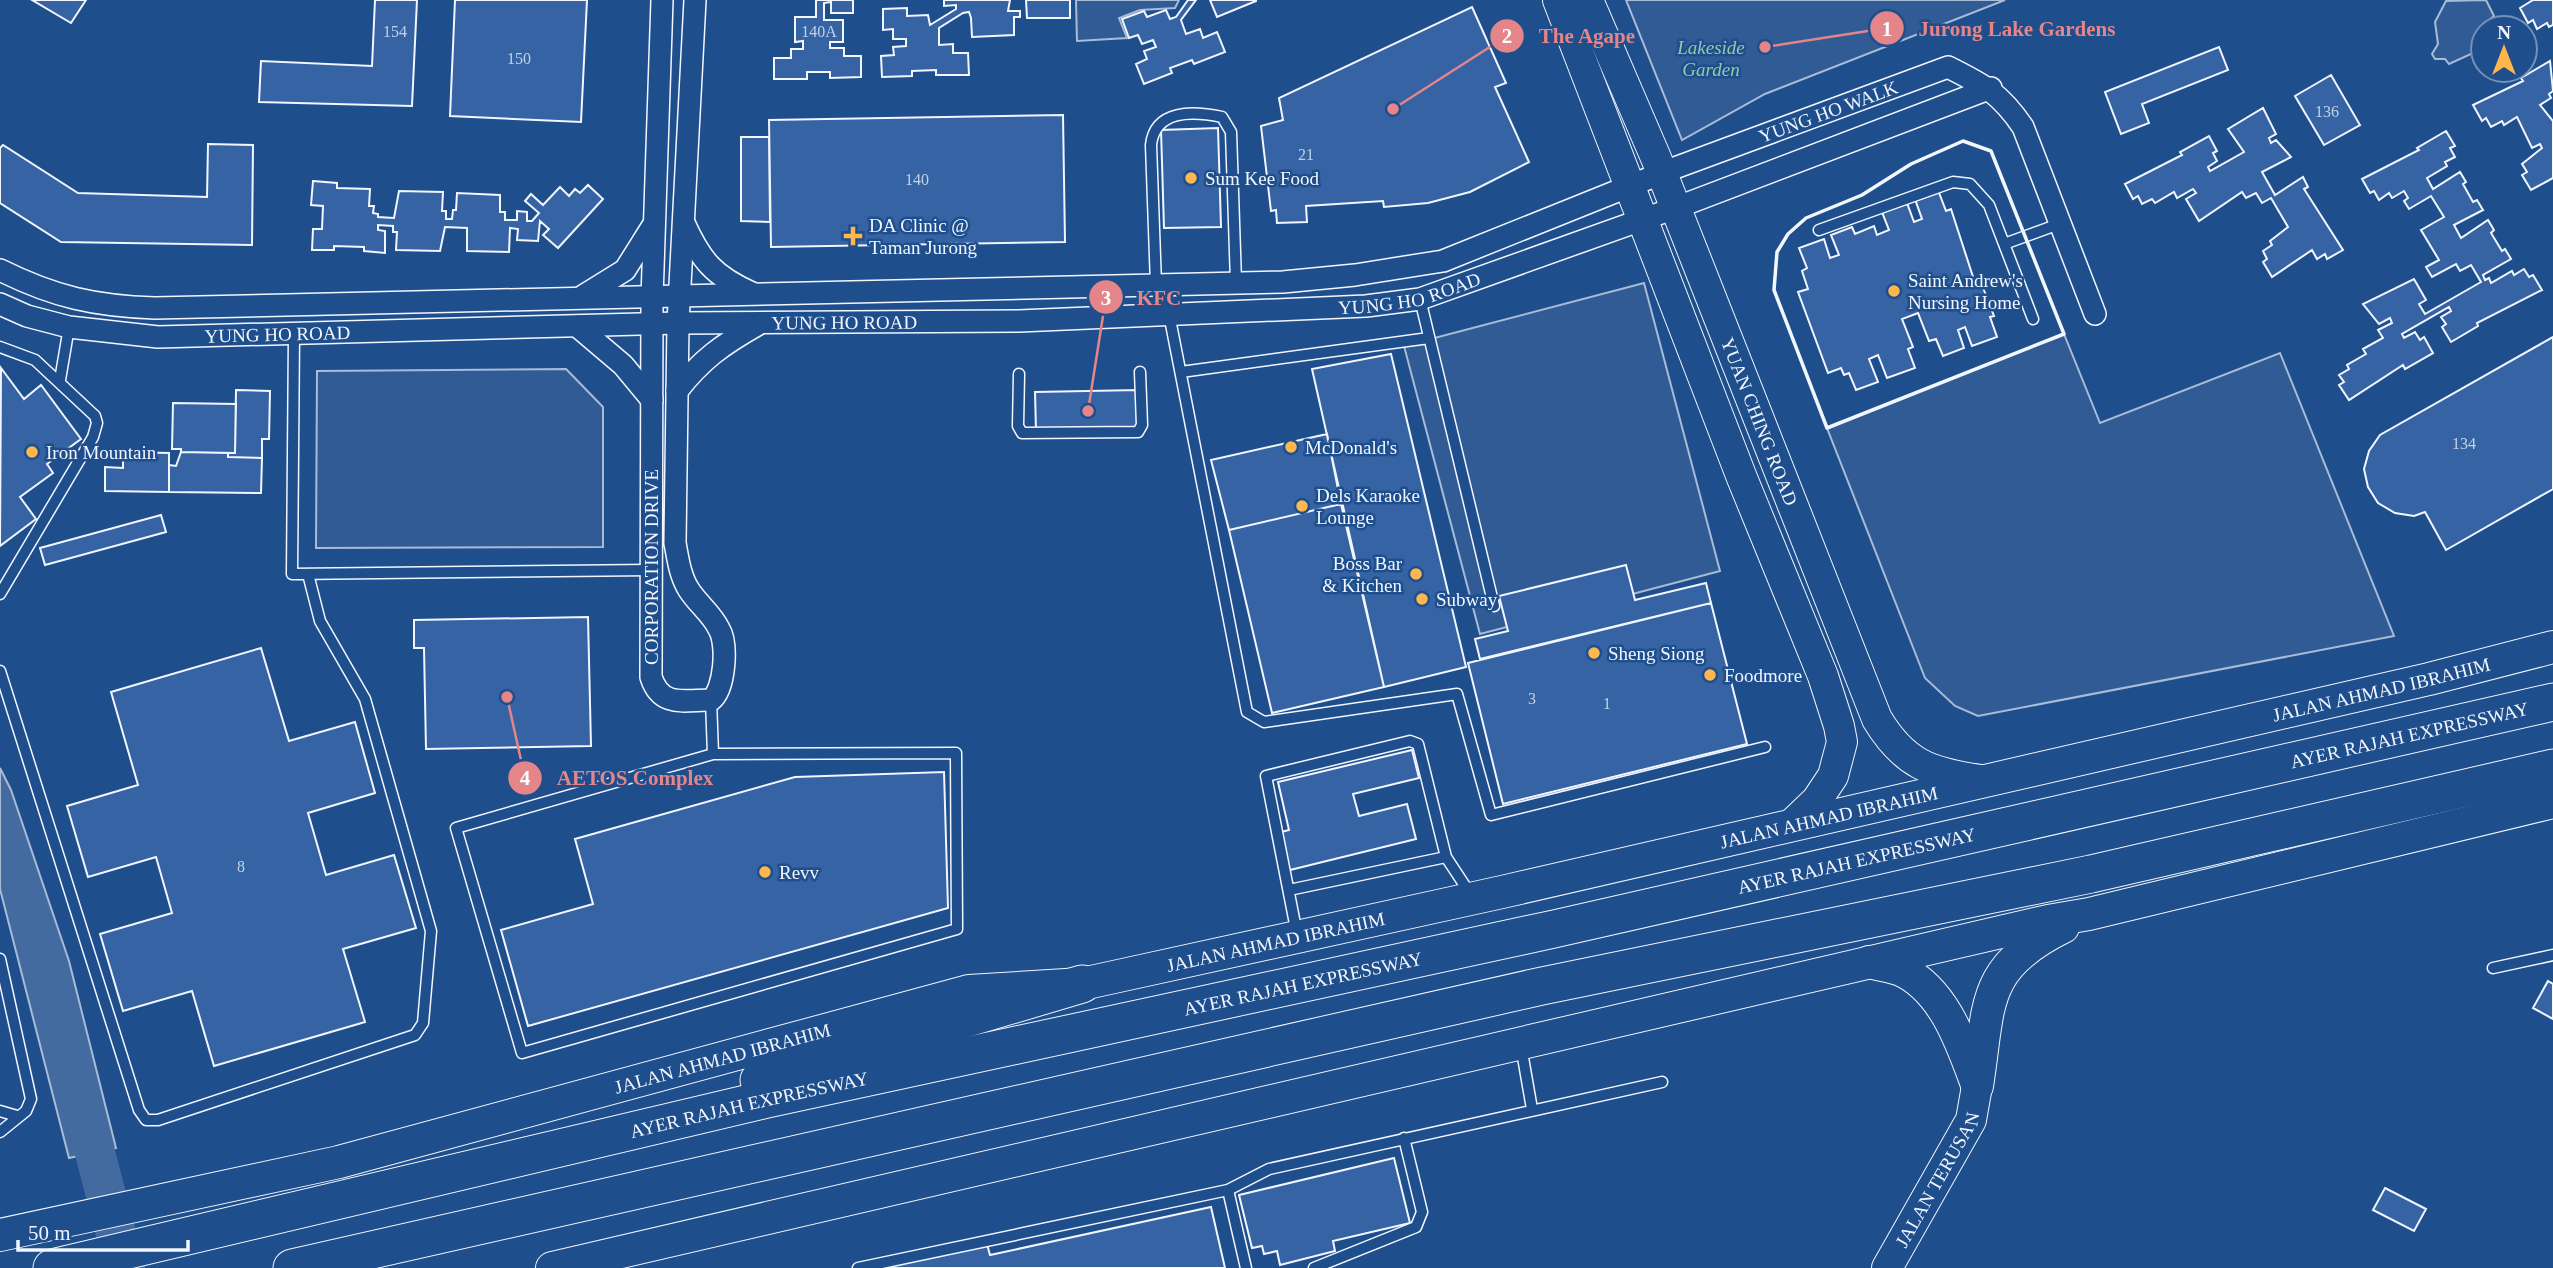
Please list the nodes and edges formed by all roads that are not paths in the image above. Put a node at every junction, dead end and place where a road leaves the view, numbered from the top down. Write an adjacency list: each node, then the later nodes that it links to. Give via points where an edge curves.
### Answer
1 (662, 0): 11 (street, CORPORATION DRIVE)
2 (695, 0): 10 (street, CORPORATION DRIVE)
3 (1558, 0): 7 (street, YUAN CHING ROAD)
4 (1588, 0): 6 (street, YUAN CHING ROAD)
5 (1991, 88): 6 (street, YUNG HO WALK, via 1948,67); 8 (street, YUNG HO WALK); 12 (street, YUNG HO WALK, via 2023,127)
6 (1662, 173): 7 (street, YUNG HO ROAD); 8 (street, YUAN CHING ROAD)
7 (1632, 185): 9 (street, YUAN CHING ROAD); 16 (street, YUNG HO ROAD, via 1443,261 1343,276)
8 (1675, 208): 9 (street, YUNG HO ROAD); 52 (street, YUAN CHING ROAD, via 1877,719 1892,744 1920,765 1943,775)
9 (1644, 219): 22 (street, YUNG HO ROAD); 54 (street, YUAN CHING ROAD, via 1839,726 1842,742 1833,776)
10 (683, 221): 18 (street, via 708,267); 19 (street, CORPORATION DRIVE)
11 (655, 222): 20 (street, CORPORATION DRIVE); 21 (street, via 625,270)
12 (2059, 224): 14 (lane); 25 (street, YUNG HO WALK)
13 (1819, 230): 14 (lane, via 1953,182 1970,184 1983,194)
14 (2004, 244): 26 (lane)
15 (0, 270): 21 (street, YUNG HO ROAD, via 38,289 109,306)
16 (1236, 282): 17 (street, YUNG HO ROAD); 17 (lane, via 1231,132 1222,117 1206,114 1169,116 1152,131)
17 (1156, 285): 18 (street, YUNG HO ROAD); 24 (lane)
18 (756, 294): 19 (street, YUNG HO ROAD)
19 (679, 296): 20 (street, YUNG HO ROAD); 27 (street, CORPORATION DRIVE)
20 (652, 298): 21 (street, YUNG HO ROAD); 28 (street, CORPORATION DRIVE)
21 (577, 299)
22 (1420, 299): 24 (street, YUNG HO ROAD, via 1366,306); 33 (lane)
23 (0, 304): 31 (street, YUNG HO ROAD)
24 (1169, 314): 29 (street, YUNG HO ROAD); 36 (lane)
25 (2095, 314)
26 (2033, 319)
27 (678, 323): 28 (street, YUNG HO ROAD); 29 (street, YUNG HO ROAD); 39 (street, CORPORATION DRIVE)
28 (652, 324): 30 (street, YUNG HO ROAD); 40 (street, CORPORATION DRIVE)
29 (759, 324): 39 (street, via 717,348)
30 (577, 326): 32 (street, YUNG HO ROAD); 40 (street, via 623,366)
31 (69, 327): 32 (street, YUNG HO ROAD, via 158,337); 38 (lane)
32 (294, 334): 42 (lane, via 292,574)
33 (1429, 338): 36 (lane); 44 (lane)
34 (0, 347): 38 (lane, via 35,360)
35 (1140, 372): 37 (lane, via 1142,428 1125,433 1022,433 1018,426)
36 (1181, 372): 49 (lane, via 1247,712 1264,722 1457,694 1491,815)
37 (1019, 374)
38 (60, 380): 43 (lane, via 95,416 96,429)
39 (677, 391): 47 (street, CORPORATION DRIVE, via 679,567 688,589 722,637 722,686)
40 (652, 401): 41 (street, CORPORATION DRIVE)
41 (651, 570): 42 (lane); 47 (street, CORPORATION DRIVE, via 651,677 655,692 667,700)
42 (308, 574): 46 (lane, via 320,621 365,699 432,931 423,1023 415,1035 158,1121 146,1120 139,1110)
43 (0, 594)
44 (1494, 606)
45 (2553, 648): 52 (main road, JALAN AHMAD IBRAHIM)
46 (0, 671)
47 (711, 701): 50 (lane)
48 (2553, 702): 68 (highway, AYER RAJAH EXPRESSWAY, via 1554,929)
49 (1765, 747)
50 (713, 754): 50 (lane, via 956,753 957,929 522,1053 456,828)
51 (2553, 768): 77 (highway, via 2078,877 1528,989)
52 (1988, 781): 54 (main road, JALAN AHMAD IBRAHIM)
53 (2553, 802): 58 (main road)
54 (1792, 824): 57 (main road, JALAN AHMAD IBRAHIM)
55 (1446, 857): 56 (lane); 56 (lane, via 1418,744 1409,741 1266,776); 57 (lane)
56 (1289, 890): 59 (lane)
57 (1473, 898): 59 (main road, JALAN AHMAD IBRAHIM)
58 (2089, 914): 62 (main road); 67 (main road, via 2033,942 2006,965 1993,989)
59 (1298, 937): 64 (main road, JALAN AHMAD IBRAHIM)
60 (2553, 955): 63 (lane)
61 (0, 959): 71 (lane, via 31,1099 31,1106)
62 (1869, 962): 65 (main road); 67 (main road, via 1900,970 1927,986 1962,1044)
63 (2493, 968)
64 (1082, 984): 68 (highway, via 753,1082); 75 (main road, JALAN AHMAD IBRAHIM, via 969,991 340,1162)
65 (1521, 1041): 69 (lane); 78 (main road)
66 (1662, 1082): 69 (lane)
67 (1977, 1086): 82 (street, JALAN TERUSAN, via 1970,1121)
68 (727, 1108): 76 (highway, AYER RAJAH EXPRESSWAY)
69 (1532, 1109): 73 (lane)
70 (0, 1111): 71 (lane)
71 (18, 1116): 72 (lane)
72 (0, 1132)
73 (1404, 1138): 74 (lane, via 1269,1169); 81 (lane, via 1422,1212 1416,1227)
74 (1228, 1190): 79 (lane); 80 (lane)
75 (0, 1235)
76 (63, 1266)
77 (292, 1268)
78 (552, 1268)
79 (858, 1268)
80 (1246, 1268)
81 (1314, 1268)
82 (1887, 1268)

